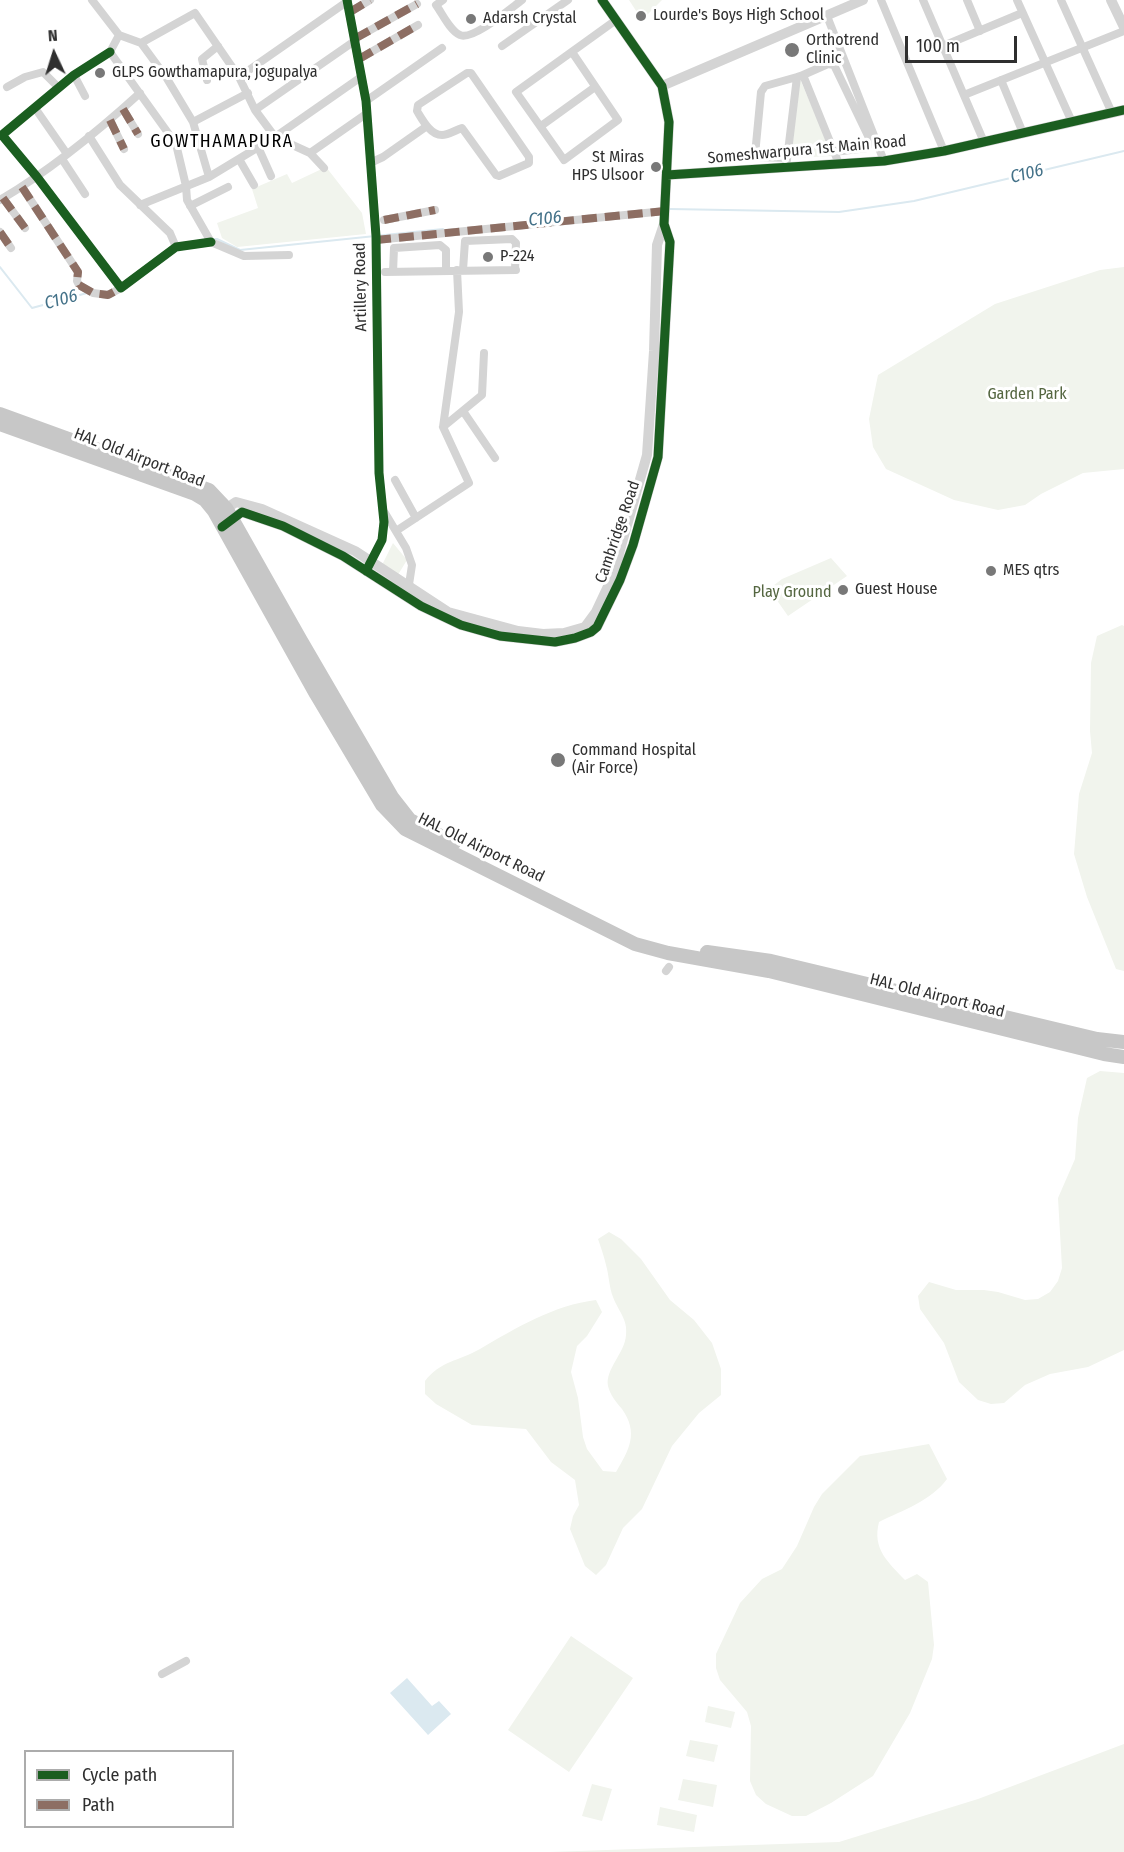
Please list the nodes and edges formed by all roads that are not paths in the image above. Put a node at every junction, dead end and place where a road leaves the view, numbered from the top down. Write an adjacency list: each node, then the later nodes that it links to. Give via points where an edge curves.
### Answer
1 (92, 0): 24 (street)
2 (370, 0): 17 (street)
3 (443, 0): 4 (street, via 436,5 456,32 465,36 474,34)
4 (522, 0)
5 (568, 0): 27 (street)
6 (602, 0): 20 (street)
7 (863, 0): 15 (street)
8 (881, 0): 69 (street)
9 (922, 0): 29 (street)
10 (967, 0): 23 (street)
11 (1017, 0): 18 (street)
12 (1061, 0): 31 (street)
13 (1112, 0): 22 (street)
14 (348, 1): 17 (street, Artillery Road); 37 (street)
15 (846, 3): 19 (street)
16 (417, 4): 25 (street)
17 (350, 12): 25 (street, Artillery Road)
18 (1023, 13): 23 (street); 35 (street)
19 (827, 16): 42 (street); 75 (street)
20 (616, 20): 33 (street); 42 (street)
21 (418, 25): 34 (street)
22 (1124, 29): 31 (street)
23 (980, 31): 29 (street)
24 (119, 35): 26 (street); 32 (street)
25 (356, 39): 34 (street, Artillery Road); 53 (street)
26 (141, 43): 28 (street, via 195,13); 58 (street)
27 (502, 45)
28 (218, 46): 37 (street); 41 (street, via 202,59)
29 (943, 46): 48 (street)
30 (442, 48): 50 (street)
31 (1083, 48): 35 (street); 55 (street)
32 (110, 52): 36 (street); 46 (street)
33 (572, 52): 44 (street); 61 (street, via 516,92)
34 (359, 59): 39 (street, Artillery Road)
35 (1045, 63): 40 (street); 59 (street)
36 (74, 75): 45 (street); 49 (street)
37 (239, 76): 47 (street)
38 (800, 76): 70 (street); 70 (street, via 834,65 871,142 867,148); 76 (street); 76 (street, via 765,86 761,92 755,155)
39 (361, 77): 50 (street, Artillery Road); 65 (street)
40 (1001, 80): 48 (street); 62 (street)
41 (207, 81)
42 (662, 86): 80 (street, Cambridge Road, via 669,122)
43 (7, 87): 45 (street, via 43,72)
44 (595, 87): 61 (street); 61 (street, via 618,120 564,160)
45 (59, 88): 51 (street)
46 (140, 93): 52 (street); 84 (street, via 176,144)
47 (248, 93): 53 (street); 58 (street)
48 (964, 95): 66 (street)
49 (85, 96)
50 (366, 101): 56 (street, Artillery Road)
51 (35, 108): 72 (street); 81 (street, via 3,135)
52 (123, 109): 57 (street); 63 (street)
53 (255, 110): 65 (street)
54 (1124, 110): 55 (street, Someshwarpura 1st Main Road)
55 (1112, 113): 59 (street, Someshwarpura 1st Main Road)
56 (366, 114): 71 (street); 74 (street, Artillery Road)
57 (110, 120): 64 (street); 68 (street)
58 (194, 122): 82 (street)
59 (1072, 122): 62 (street, Someshwarpura 1st Main Road)
60 (427, 126): 60 (street, via 417,111 418,105 469,72 529,163 496,176 462,128 443,135); 74 (street, via 383,157)
61 (541, 126)
62 (1023, 133): 66 (street, Someshwarpura 1st Main Road)
63 (138, 134)
64 (89, 136): 72 (street); 89 (street, via 110,171)
65 (275, 137): 67 (street); 71 (street)
66 (984, 142): 69 (street, Someshwarpura 1st Main Road)
67 (258, 147): 73 (street); 79 (street)
68 (124, 149)
69 (944, 151): 75 (street, Someshwarpura 1st Main Road)
70 (834, 152): 77 (street)
71 (310, 153): 78 (street)
72 (65, 156): 81 (street); 87 (street)
73 (239, 159): 82 (street); 83 (street)
74 (370, 160): 96 (street, Artillery Road)
75 (884, 161): 77 (street, Someshwarpura 1st Main Road)
76 (787, 163): 77 (street, Someshwarpura 1st Main Road); 80 (street, Someshwarpura 1st Main Road)
77 (839, 164)
78 (324, 168)
79 (271, 176)
80 (668, 176): 92 (street, Cambridge Road)
81 (38, 177): 85 (street); 103 (street)
82 (209, 177): 84 (street)
83 (254, 185)
84 (186, 186): 89 (street); 90 (street)
85 (22, 187): 88 (street); 103 (street, via 78,272 80,285 93,293 108,294)
86 (228, 187): 90 (street)
87 (85, 194)
88 (2, 199): 94 (street)
89 (140, 206): 98 (street, via 170,233)
90 (190, 206): 97 (street)
91 (435, 210): 93 (street)
92 (664, 211): 96 (street); 117 (street, Cambridge Road, via 670,242 658,456 621,579 597,627 555,642 500,636 440,616)
93 (384, 220)
94 (25, 228)
95 (0, 232): 99 (street)
96 (376, 240): 111 (street, Artillery Road, via 379,473)
97 (211, 242): 98 (street); 100 (street, via 244,256)
98 (175, 245): 103 (street)
99 (11, 248)
100 (289, 255)
101 (446, 270): 101 (street, via 389,272 394,248 440,245 446,250); 102 (street)
102 (460, 270): 102 (street, via 516,270 516,243 512,238 465,241); 108 (street, via 459,312)
103 (121, 288)
104 (484, 353): 105 (street, via 482,395)
105 (464, 411): 108 (street); 109 (street)
106 (0, 414): 112 (main road, HAL Old Airport Road, via 209,490)
107 (0, 424): 112 (main road, HAL Old Airport Road, via 195,494)
108 (443, 427): 113 (street, via 469,483)
109 (495, 458)
110 (395, 480): 113 (street)
111 (383, 510): 114 (street, Artillery Road); 115 (street, Artillery Road, via 382,540)
112 (224, 517): 115 (street, Cambridge Road, via 236,502 262,509); 116 (street, Cambridge Road, via 242,512 283,526); 118 (main road, HAL Old Airport Road, via 316,694 376,795 405,829)
113 (416, 518): 114 (street)
114 (396, 531): 117 (street, Artillery Road, via 412,565)
115 (371, 560): 116 (street, Artillery Road); 117 (street, Cambridge Road)
116 (366, 571): 117 (street, Cambridge Road)
117 (408, 591)
118 (637, 940): 119 (main road, HAL Old Airport Road, via 748,956 1087,1037); 120 (main road, HAL Old Airport Road, via 668,953 769,971)
119 (1124, 1042)
120 (1124, 1057)
121 (186, 1661): 122 (street)
122 (162, 1674)

